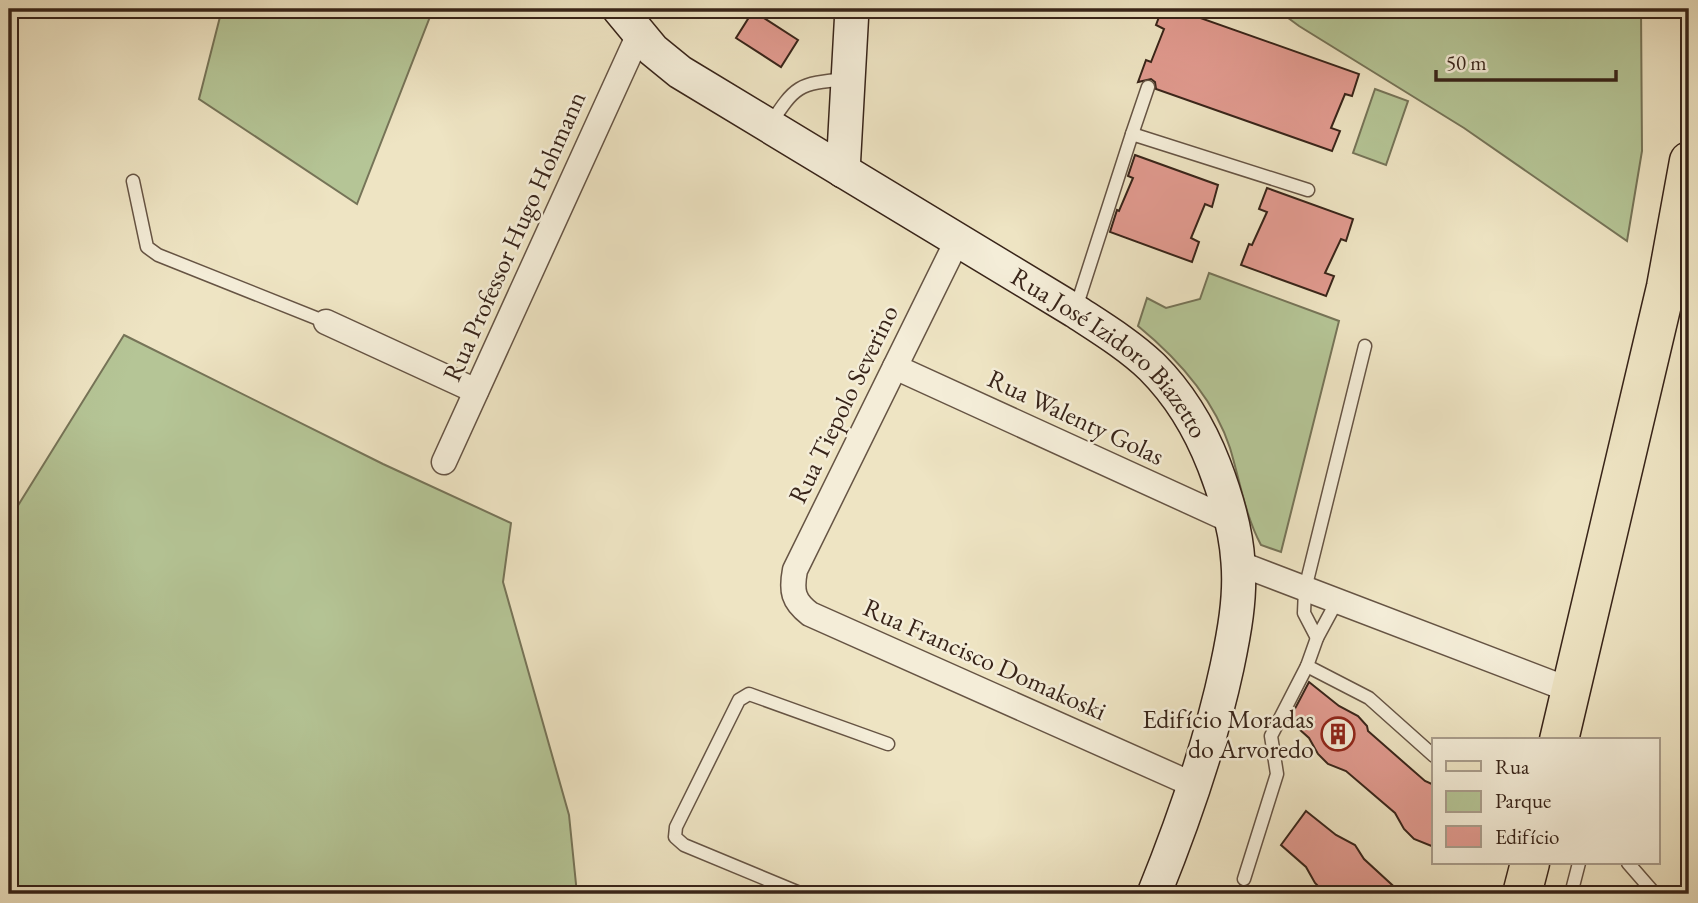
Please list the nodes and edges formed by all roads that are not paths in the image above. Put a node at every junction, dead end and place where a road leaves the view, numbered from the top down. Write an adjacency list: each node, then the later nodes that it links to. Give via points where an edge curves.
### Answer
1 (618, 9): 3 (street, Rua José Izidoro Biazetto)
2 (852, 9): 4 (street)
3 (639, 34): 6 (street, Rua José Izidoro Biazetto, via 674,68); 18 (street, Rua Professor Hugo Hohmann)
4 (849, 79): 6 (lane, via 808,83 789,97); 9 (street)
5 (1148, 87): 7 (lane)
6 (769, 127): 9 (street, Rua José Izidoro Biazetto)
7 (1132, 134): 11 (lane); 14 (lane)
8 (1689, 161): 13 (main road)
9 (843, 172): 12 (street, Rua José Izidoro Biazetto)
10 (133, 181): 15 (lane, via 147,247)
11 (1308, 190)
12 (957, 241): 14 (street, Rua José Izidoro Biazetto); 17 (street, Rua Tiepolo Severino)
13 (1677, 289): 27 (main road)
14 (1075, 311): 20 (street, Rua José Izidoro Biazetto, via 1152,368 1181,402 1204,440)
15 (326, 322): 18 (street)
16 (1365, 346): 22 (lane)
17 (895, 367): 20 (street, Rua Walenty Golas); 23 (street, Rua Tiepolo Severino, via 795,570)
18 (476, 391): 19 (street, Rua Professor Hugo Hohmann)
19 (444, 462)
20 (1232, 521): 21 (street, Rua José Izidoro Biazetto)
21 (1238, 563): 22 (street); 31 (street, Rua José Izidoro Biazetto, via 1230,652)
22 (1305, 589): 24 (street); 25 (lane, via 1304,613)
23 (793, 596): 31 (street, Rua Francisco Domakoski, via 810,614)
24 (1337, 601): 25 (lane); 27 (street)
25 (1317, 638): 26 (lane)
26 (1307, 666): 30 (lane, via 1369,698); 34 (lane, via 1271,736 1278,774)
27 (1570, 690): 28 (main road)
28 (1559, 738)
29 (888, 744): 35 (lane, via 749,694 739,701 675,837 684,845)
30 (1432, 754)
31 (1196, 786): 36 (street, Rua José Izidoro Biazetto)
32 (1579, 864): 37 (lane)
33 (1629, 864): 38 (lane)
34 (1244, 879)
35 (802, 894)
36 (1154, 894)
37 (1571, 894)
38 (1655, 894)

